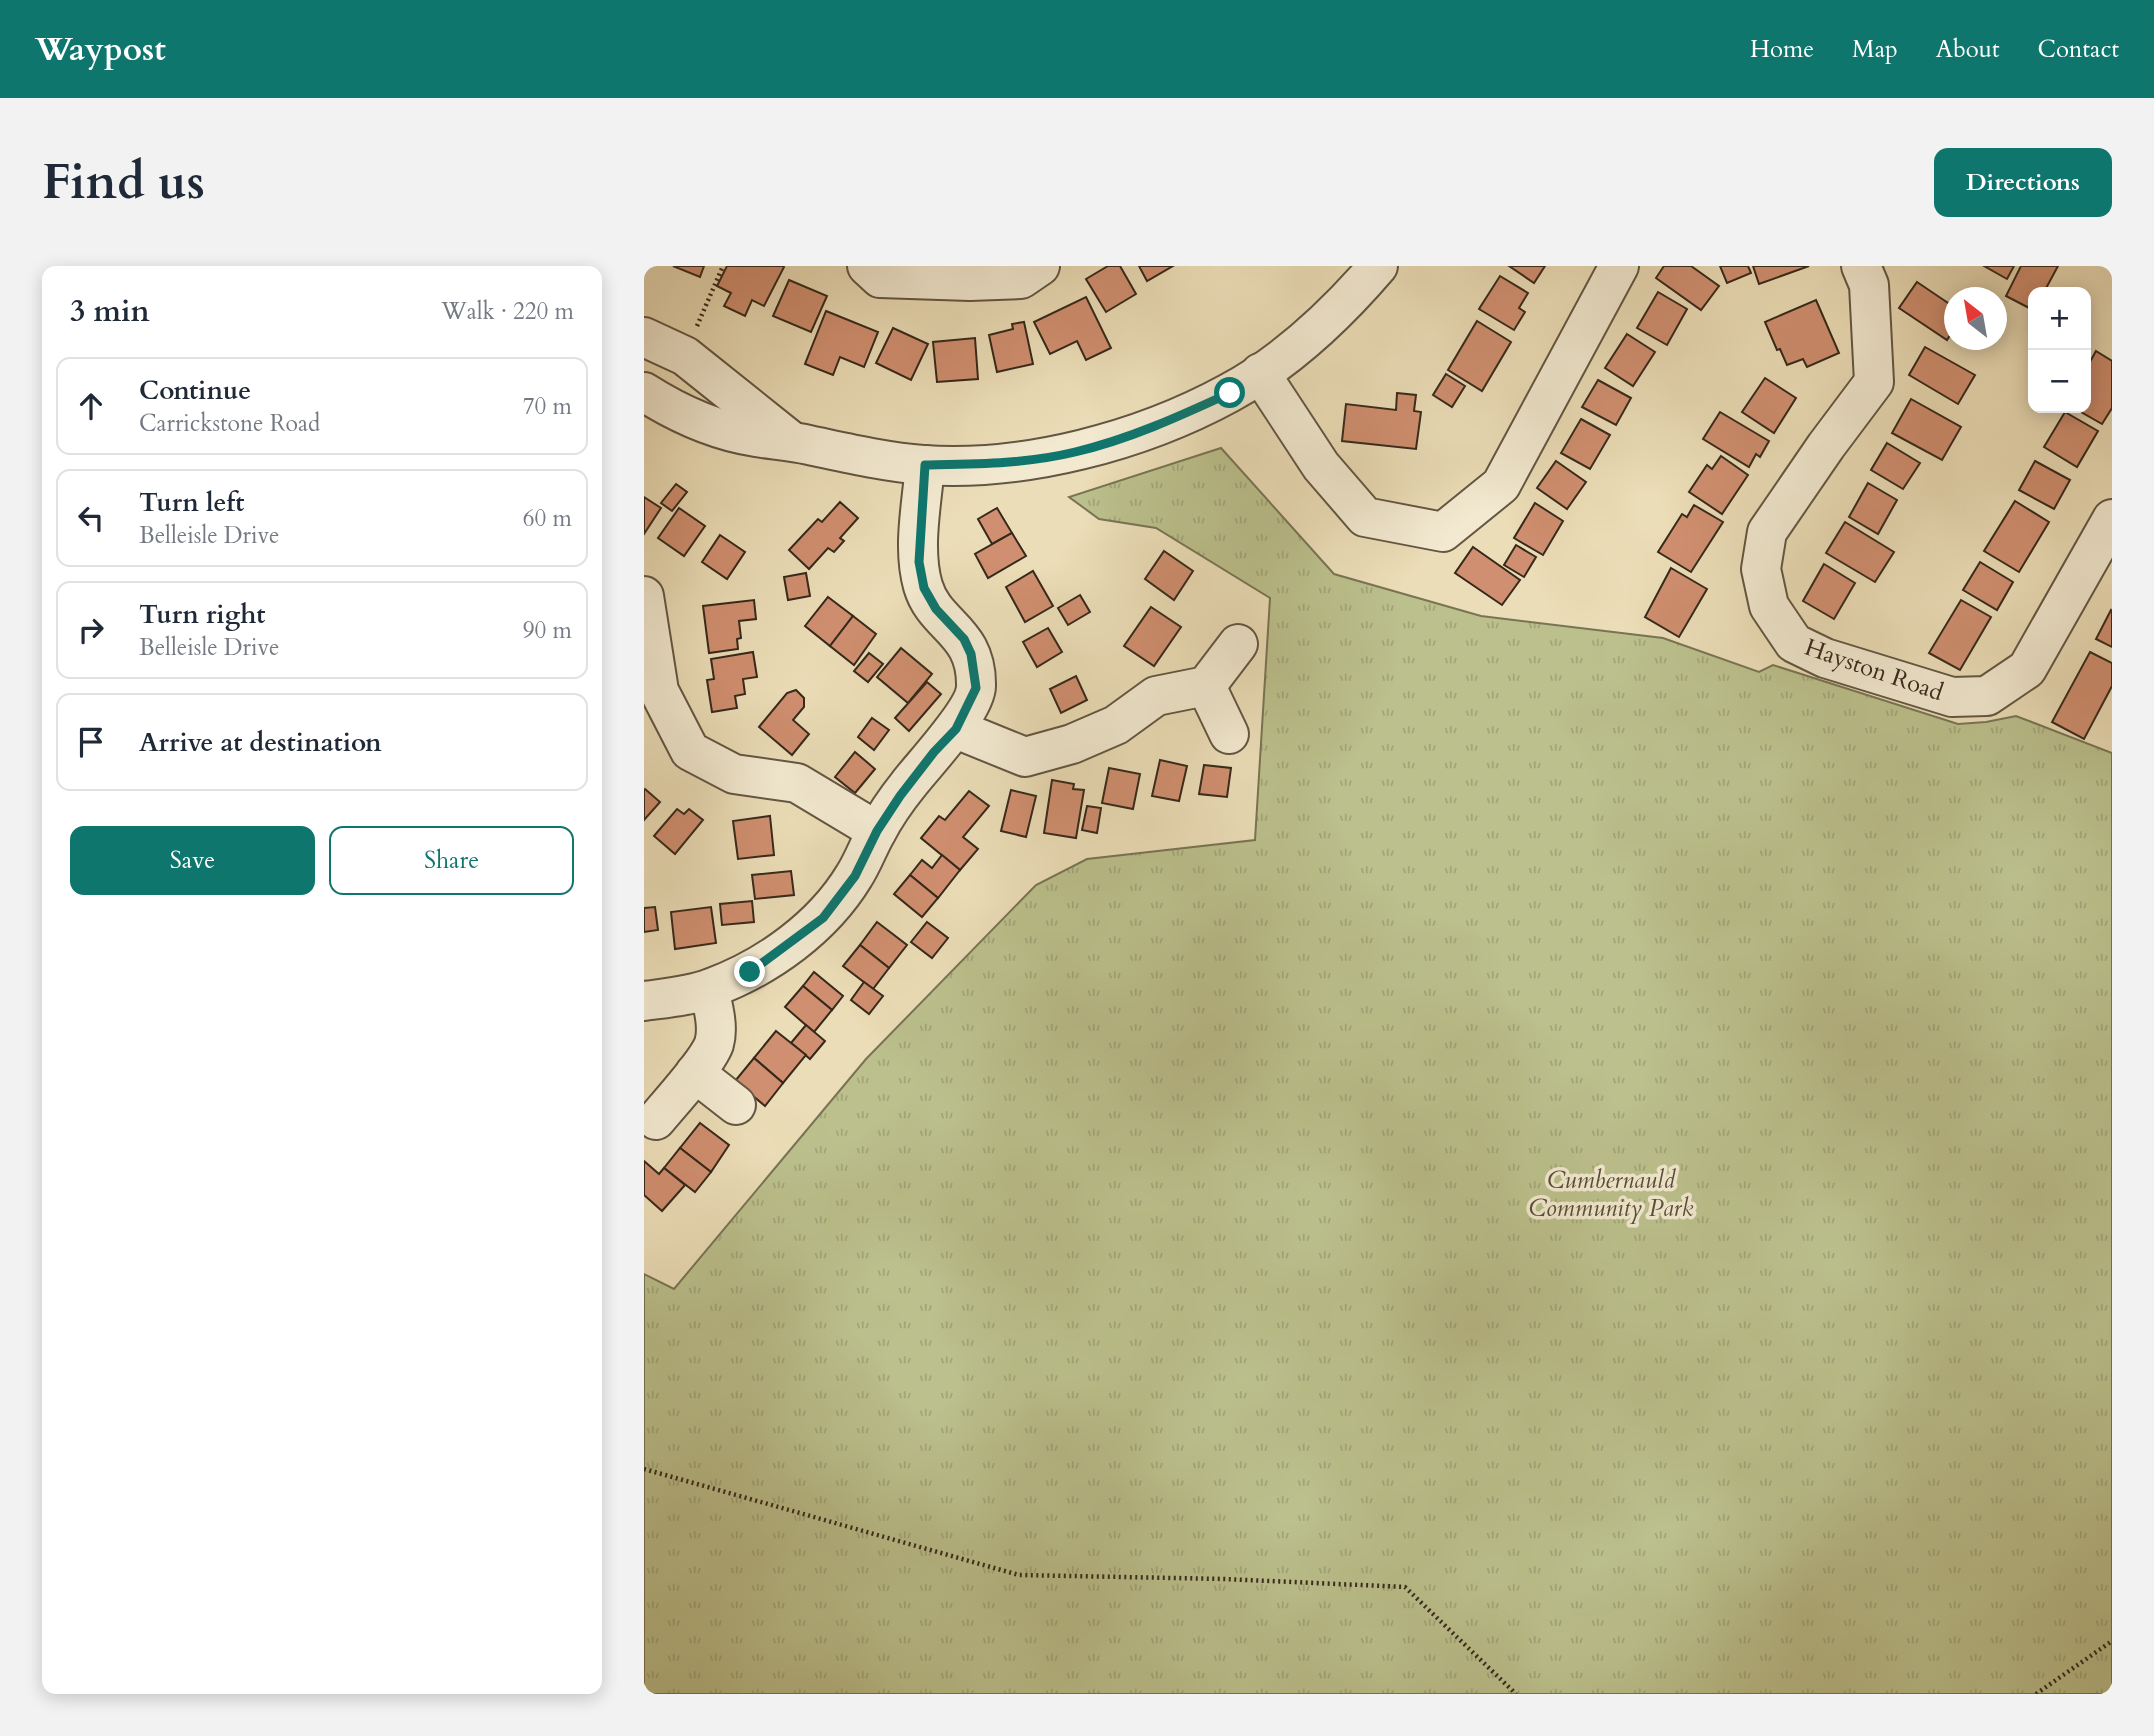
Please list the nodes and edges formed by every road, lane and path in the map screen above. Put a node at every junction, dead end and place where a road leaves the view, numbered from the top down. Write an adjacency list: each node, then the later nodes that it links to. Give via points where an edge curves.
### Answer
1 (723, 266): 8 (path)
2 (867, 266): 3 (street, via 880,278 970,281 1021,279)
3 (1040, 266)
4 (1378, 266): 9 (street, via 1309,336)
5 (1619, 266): 9 (street, via 1501,485 1443,532 1366,517 1321,466)
6 (1861, 266): 13 (street, Hayston Road, via 1869,285 1874,382 1767,532 1761,569 1769,606 1794,643 1825,658 1952,697 1987,696 2027,668)
7 (644, 337): 8 (street)
8 (685, 356): 11 (street)
9 (1260, 373): 12 (street, via 1230,393 1159,426 1074,452 999,463)
10 (644, 392): 11 (street, via 711,426)
11 (792, 441): 12 (street)
12 (925, 465): 17 (street, via 919,562 924,588 936,609 964,639 976,688)
13 (2112, 519)
14 (644, 596): 19 (street, via 659,691 690,751 734,775 797,783)
15 (1238, 644): 16 (street)
16 (1206, 686): 17 (street, via 1156,696 1083,740 1025,757); 18 (street)
17 (956, 729): 19 (street)
18 (1229, 733)
19 (877, 831): 20 (street, via 855,876 823,918 750,972)
20 (709, 989): 21 (street); 22 (street, via 714,1044)
21 (644, 1001)
22 (695, 1073): 23 (street); 24 (street)
23 (736, 1105)
24 (656, 1121)
25 (644, 1469): 27 (path, via 1019,1575 1405,1587)
26 (2112, 1641): 28 (path)
27 (1516, 1694)
28 (2036, 1694)

